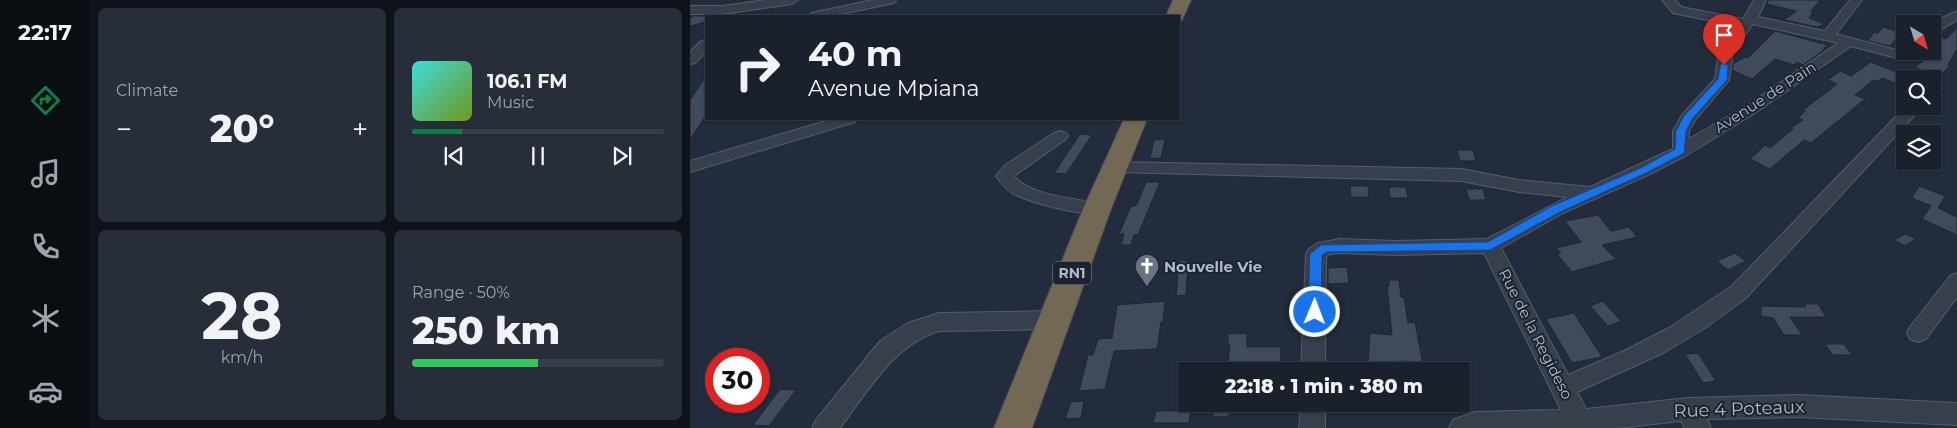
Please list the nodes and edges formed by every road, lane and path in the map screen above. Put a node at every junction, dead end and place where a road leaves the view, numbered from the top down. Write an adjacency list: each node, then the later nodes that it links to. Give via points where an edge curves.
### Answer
1 (792, 0): 8 (street); 9 (street, via 788,8)
2 (890, 0): 10 (street)
3 (1182, 0): 11 (highway)
4 (1668, 0): 13 (street, via 1677,10)
5 (1760, 0): 13 (street)
6 (1856, 0): 15 (street)
7 (690, 10): 8 (street)
8 (724, 13)
9 (778, 15)
10 (821, 15)
11 (1176, 15)
12 (1957, 15): 14 (street)
13 (1748, 21): 15 (street); 26 (street, via 1726,50 1722,80 1684,124)
14 (1941, 24)
15 (1828, 36): 16 (street)
16 (1849, 41): 20 (street); 26 (street, Avenue de Pain, via 1753,108)
17 (705, 42): 19 (street)
18 (705, 43): 21 (street)
19 (690, 44)
20 (1896, 54)
21 (690, 60)
22 (1906, 115): 36 (street, via 1733,297 1663,344)
23 (846, 120): 27 (street)
24 (1135, 120): 28 (highway, RN1)
25 (1060, 136): 30 (street, via 1010,170 1005,176 1007,182 1014,188 1060,202)
26 (1680, 151): 29 (street, Avenue de Pain)
27 (690, 167)
28 (1116, 167): 29 (street, via 1461,175 1519,186); 30 (highway, RN1)
29 (1594, 193): 31 (street, Avenue de Pain, via 1556,209)
30 (1097, 209): 33 (highway, RN1)
31 (1490, 246): 35 (street, via 1325,248 1316,254); 36 (street, Rue de la Regideso)
32 (1957, 281): 34 (street)
33 (1054, 320): 42 (street, via 940,322 916,329 888,348); 43 (highway, RN1)
34 (1918, 333)
35 (1313, 362)
36 (1563, 388): 40 (street, Rue de la Regideso)
37 (1312, 412): 44 (street)
38 (1957, 414): 39 (street, Rue 4 Poteaux, via 1799,406)
39 (1693, 419): 40 (street, Rue 4 Poteaux)
40 (1582, 425): 41 (street, Rue 4 Poteaux, via 1475,423)
41 (1462, 427)
42 (825, 428)
43 (1013, 428)
44 (1312, 428)

